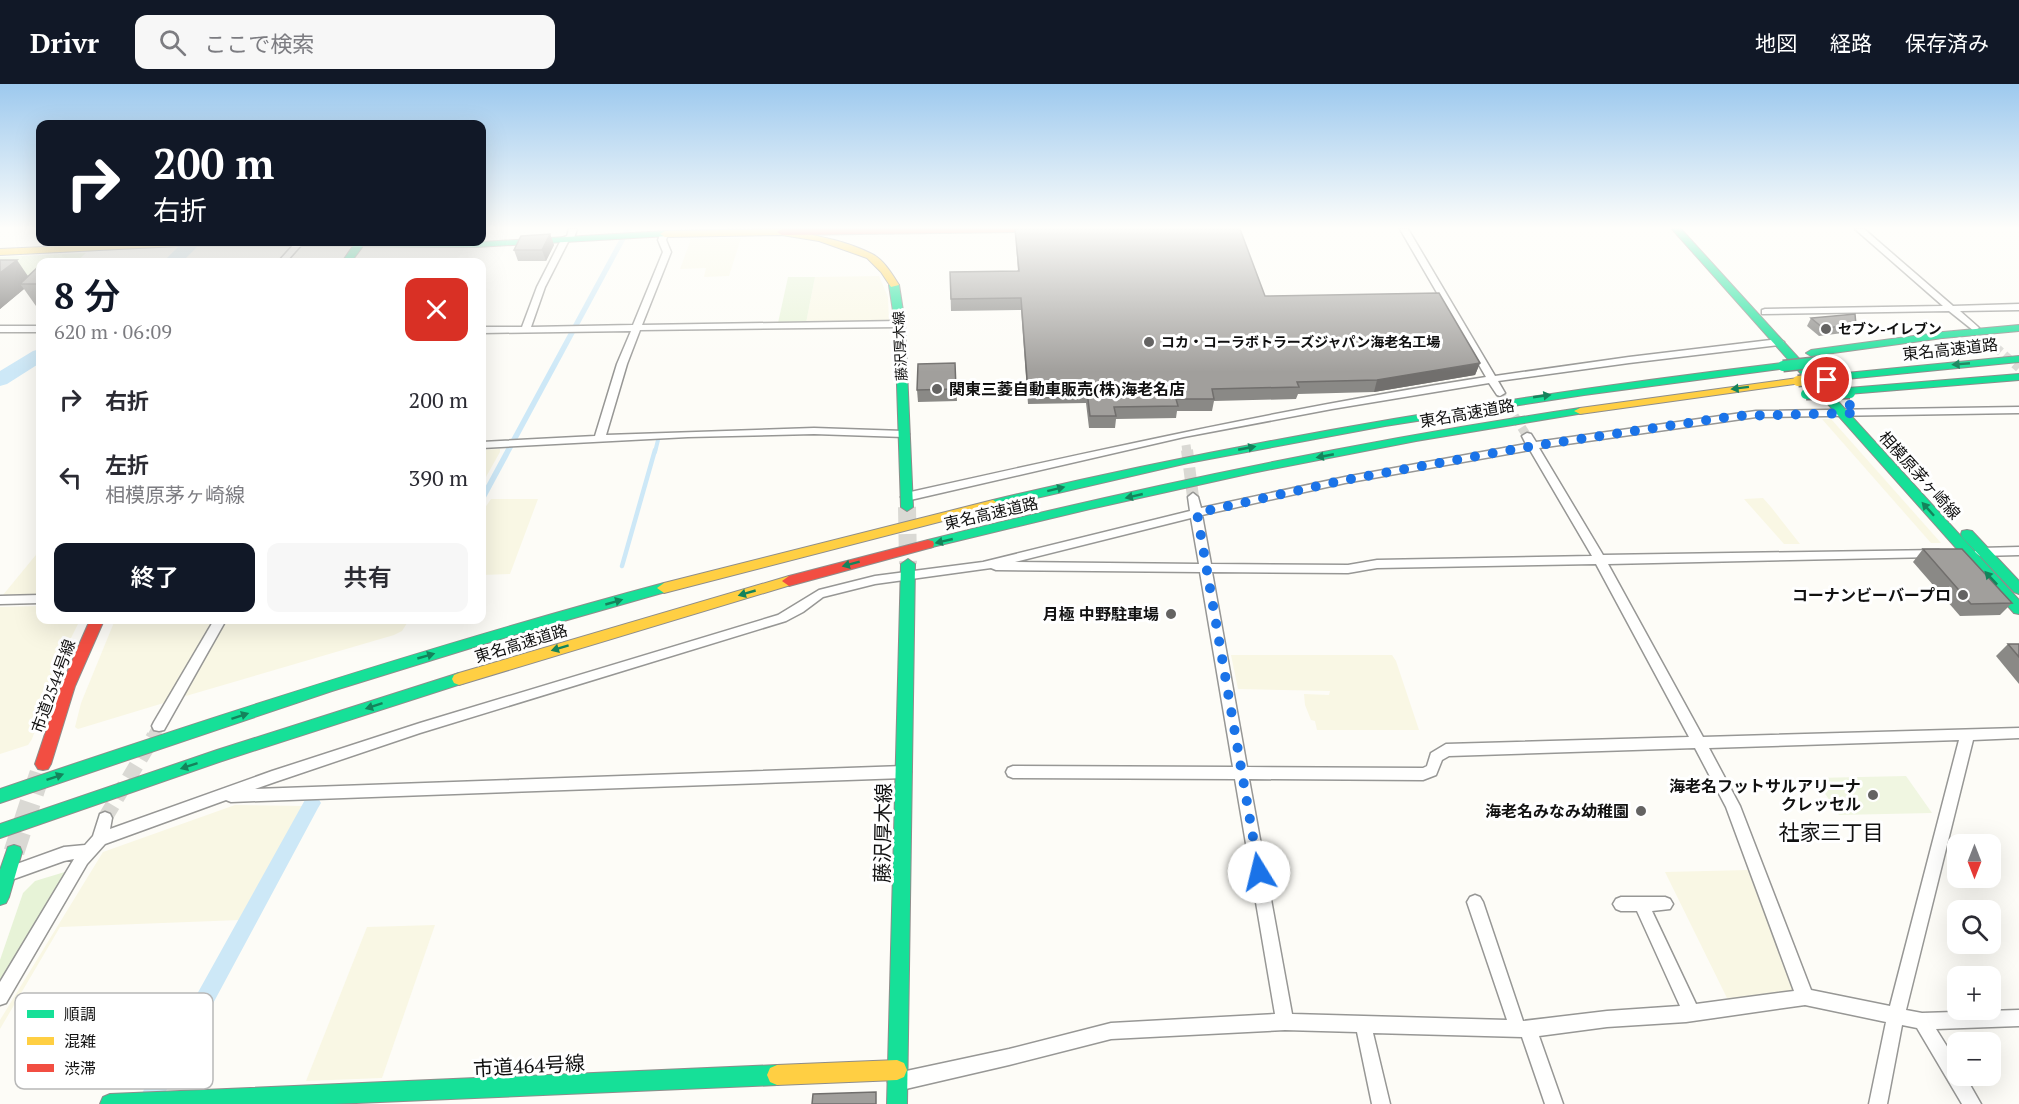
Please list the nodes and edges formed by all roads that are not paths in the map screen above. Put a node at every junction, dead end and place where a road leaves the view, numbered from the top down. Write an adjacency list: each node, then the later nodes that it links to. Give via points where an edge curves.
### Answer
1 (547, 277): 18 (street)
2 (658, 277): 13 (street)
3 (889, 277): 11 (main road, 藤沢厚木線, via 895,286)
4 (1432, 277): 23 (street)
5 (1719, 277): 19 (main road, 相模原茅ヶ崎線)
6 (1733, 277): 10 (main road, 相模原茅ヶ崎線)
7 (1914, 277): 9 (street)
8 (2019, 307): 9 (street)
9 (1951, 308): 10 (street); 14 (street)
10 (1765, 312): 27 (main road, 相模原茅ヶ崎線)
11 (900, 324): 13 (street); 28 (main road, 藤沢厚木線)
12 (36, 328): 16 (street)
13 (636, 328): 18 (street); 29 (street)
14 (1974, 328)
15 (2019, 328): 21 (main road, via 1943,335)
16 (0, 329)
17 (486, 330): 18 (street)
18 (525, 330)
19 (1779, 342): 23 (street); 27 (main road, 相模原茅ヶ崎線)
20 (2009, 343): 21 (main road, 東名高速道路)
21 (1815, 357): 57 (main road, 東名高速道路, one-way to 21, bridge, via 413,660 658,590 1060,488 1359,426)
22 (2019, 359): 32 (main road, 東名高速道路, one-way to 32, bridge, via 1621,404)
23 (1491, 379): 25 (street); 34 (street, via 1185,440)
24 (2017, 380): 32 (main road, bridge, via 1806,394)
25 (1500, 393)
26 (2019, 410): 27 (street)
27 (1850, 413): 30 (street, via 1735,416); 37 (main road, 相模原茅ヶ崎線, one-way to 27); 38 (main road, 相模原茅ヶ崎線)
28 (904, 434): 29 (street, via 814,431); 34 (main road, 藤沢厚木線)
29 (599, 440): 31 (street)
30 (1530, 441): 35 (street); 39 (street)
31 (486, 445)
32 (1382, 445): 60 (main road, 東名高速道路, one-way to 60, via 1173,487 804,576 373,706)
33 (1193, 497): 35 (street)
34 (906, 502)
35 (1197, 513): 40 (street); 41 (street)
36 (2019, 551): 38 (street)
37 (1956, 552): 38 (street); 39 (street); 46 (main road, 相模原茅ヶ崎線, one-way to 37)
38 (1984, 552): 43 (main road, 相模原茅ヶ崎線)
39 (1599, 560): 41 (street, via 1377,564 1348,569); 52 (street)
40 (983, 566): 41 (street); 42 (street)
41 (1207, 568): 56 (street)
42 (908, 570): 54 (main road, 藤沢厚木線); 58 (street, via 819,594 783,618 420,728)
43 (2019, 589)
44 (36, 599): 45 (street)
45 (0, 600)
46 (2019, 609)
47 (95, 624): 53 (main road, 市道2544号線, via 68,686)
48 (218, 624): 49 (street)
49 (159, 726)
50 (2019, 733): 51 (street)
51 (1967, 735): 52 (street); 73 (street)
52 (1699, 743): 56 (street, via 1446,750 1436,757 1430,773); 70 (street, via 1733,806)
53 (43, 764)
54 (904, 772): 58 (street); 79 (main road, 藤沢厚木線)
55 (1013, 772): 56 (street)
56 (1243, 773): 76 (street)
57 (0, 796)
58 (219, 796): 61 (street)
59 (105, 818): 61 (street)
60 (0, 831)
61 (100, 839): 62 (street)
62 (88, 851): 64 (street, via 64,854); 71 (street)
63 (14, 852): 64 (main road)
64 (4, 876): 65 (main road)
65 (0, 897)
66 (1475, 902): 78 (street)
67 (1621, 904): 68 (street)
68 (1641, 904): 69 (street); 72 (street)
69 (1665, 904)
70 (1805, 997): 72 (street); 73 (street)
71 (0, 998)
72 (1692, 1013): 78 (street)
73 (1896, 1015): 75 (street); 87 (street)
74 (2019, 1018): 75 (street)
75 (1922, 1021): 88 (street)
76 (1285, 1022): 77 (street); 79 (street, via 1111,1031 1010,1058)
77 (1364, 1023): 78 (street); 85 (street)
78 (1523, 1029): 86 (street)
79 (897, 1076): 80 (main road, 市道464号線); 84 (main road, 藤沢厚木線)
80 (333, 1099): 81 (main road, 市道464号線)
81 (200, 1102): 82 (main road, 市道464号線)
82 (142, 1103): 83 (main road)
83 (110, 1104)
84 (897, 1104)
85 (1381, 1104)
86 (1554, 1104)
87 (1878, 1104)
88 (1972, 1104)

